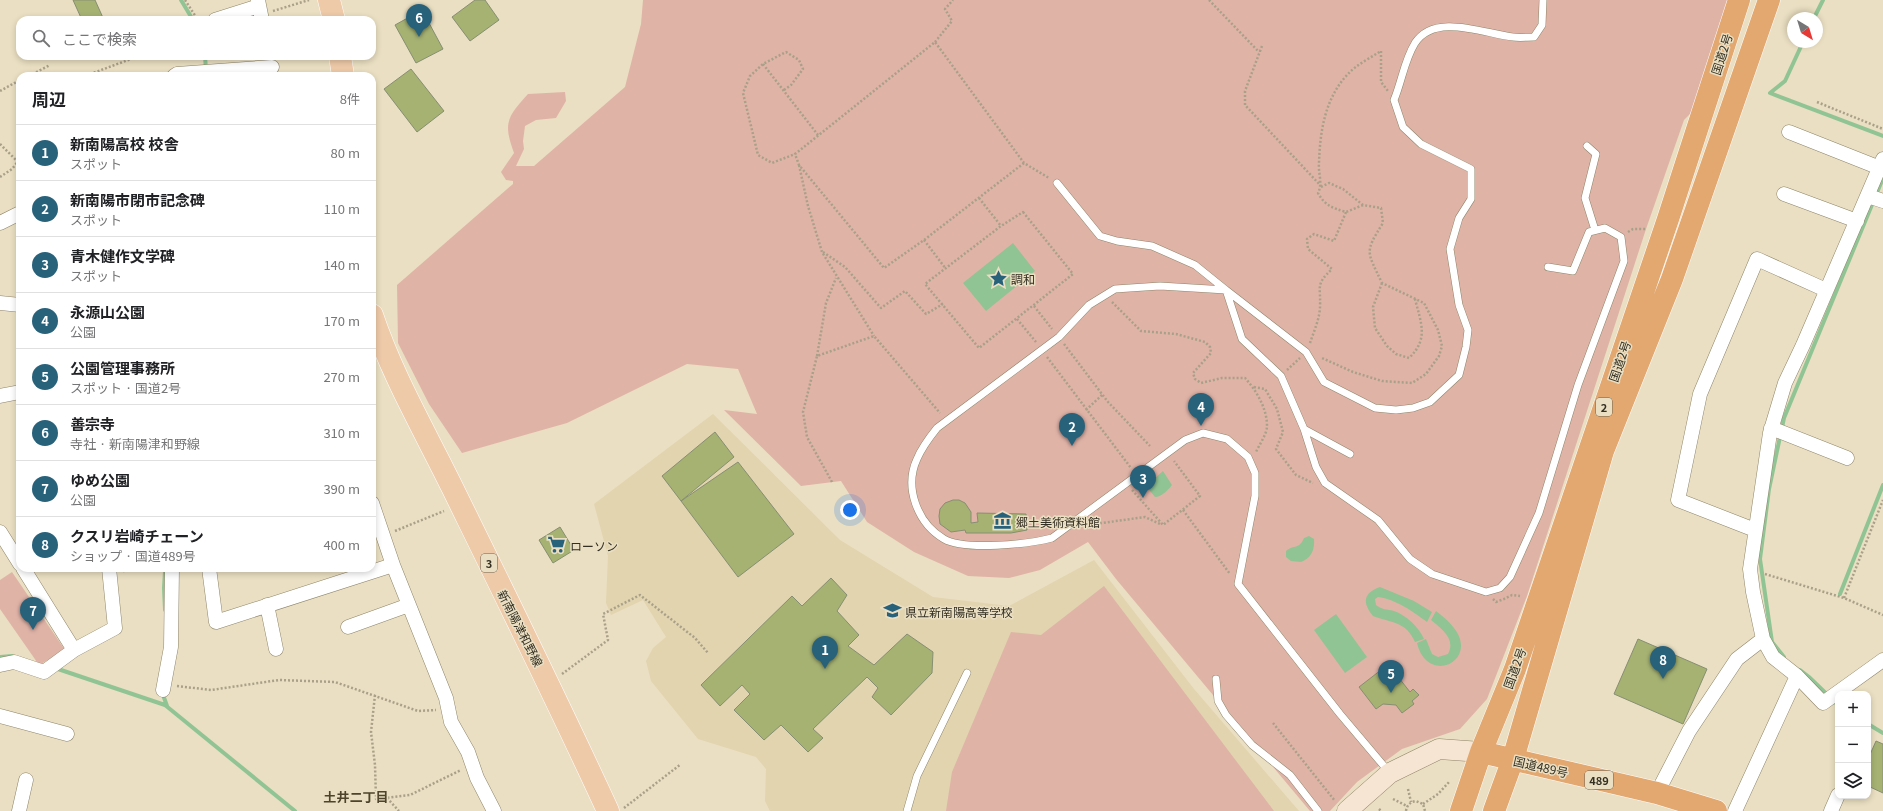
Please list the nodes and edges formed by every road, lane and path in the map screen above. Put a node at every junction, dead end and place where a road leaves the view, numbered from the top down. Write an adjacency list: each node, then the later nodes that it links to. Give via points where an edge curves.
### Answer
1 (185, 0): 10 (path)
2 (308, 0): 9 (path)
3 (329, 0): 12 (main road)
4 (953, 0): 13 (path, via 945,9 952,21)
5 (1209, 0): 15 (path)
6 (1543, 0): 28 (lane, via 1542,25 1534,37 1514,38 1453,26 1435,28 1423,35 1416,42 1406,62)
7 (1739, 0): 136 (highway, 国道2号 / 2, via 1668,219 1515,669)
8 (1769, 0): 137 (highway, 国道2号 / 2, via 1672,279 1603,451)
9 (260, 10): 11 (street)
10 (195, 16)
11 (233, 16)
12 (333, 16)
13 (934, 42): 32 (path); 37 (path)
14 (1262, 46): 15 (path)
15 (1259, 52): 43 (path, via 1245,91 1246,105)
16 (128, 60): 22 (path)
17 (341, 60): 24 (main road)
18 (764, 64): 26 (path); 26 (path, via 786,52 799,60 802,69 791,85); 35 (path, via 750,76 743,93 758,155 772,163)
19 (50, 65): 21 (path)
20 (272, 66): 23 (street)
21 (37, 72)
22 (96, 72)
23 (221, 72)
24 (342, 72)
25 (16, 82): 27 (path)
26 (784, 90): 32 (path)
27 (0, 91)
28 (1394, 100): 43 (path, via 1381,82 1381,51 1349,73 1336,89 1324,113 1319,163); 76 (lane, via 1403,127 1421,144 1471,169 1471,199 1458,218 1450,249 1459,305 1468,330 1459,375 1430,402 1396,410 1375,408 1324,382)
29 (1817, 102): 30 (path)
30 (1883, 129)
31 (1789, 132): 39 (street)
32 (818, 135): 35 (path)
33 (0, 144): 36 (path)
34 (1587, 146): 55 (lane, via 1596,154 1585,198)
35 (795, 154): 40 (path)
36 (16, 157)
37 (1024, 163): 42 (path); 46 (path)
38 (16, 164): 41 (path)
39 (1881, 164): 45 (street)
40 (799, 165): 57 (path, via 884,268); 58 (path)
41 (0, 177)
42 (1057, 184): 63 (lane, via 1100,236 1152,246 1195,265)
43 (1321, 187): 48 (path, via 1329,183 1343,189); 49 (path, via 1318,193 1328,207)
44 (1784, 194): 51 (street)
45 (1868, 196): 47 (street); 51 (street)
46 (979, 198): 53 (path); 57 (path)
47 (1883, 201)
48 (1363, 205): 49 (path); 62 (path, via 1381,208 1383,222 1371,242 1369,255)
49 (1346, 212): 76 (path, via 1334,241 1314,234 1307,240 1308,249 1332,269 1324,277 1318,290 1320,306)
50 (16, 215): 52 (street)
51 (1857, 221): 64 (street)
52 (0, 223)
53 (1001, 226): 60 (path); 70 (path, via 1023,212 1074,274)
54 (1646, 229): 56 (path, via 1633,229)
55 (1595, 230): 56 (lane, via 1605,228); 59 (lane, via 1589,232 1573,271)
56 (1621, 237): 94 (lane, via 1624,262 1578,385 1539,513 1510,577 1500,588 1486,592 1432,574 1410,559 1378,520)
57 (924, 240): 60 (path)
58 (822, 252): 61 (path); 68 (path, via 845,267 881,308 905,291 926,314)
59 (1548, 268)
60 (946, 269): 68 (path, via 925,284)
61 (837, 278): 73 (path); 77 (path, via 826,303)
62 (1382, 283): 66 (path); 66 (path, via 1373,307 1375,328 1396,354 1409,358 1422,340)
63 (1226, 290): 65 (lane, via 1160,286 1115,289); 76 (lane); 78 (lane, via 1242,339)
64 (1826, 290): 85 (street, via 1785,383); 102 (street, via 1757,259 1700,394 1678,500)
65 (1105, 295): 74 (lane, via 1089,305); 79 (path, via 1141,331 1176,334 1205,342 1211,353 1193,373 1195,379 1201,383 1222,378 1245,378)
66 (1415, 299): 76 (path, via 1424,302 1438,330 1442,346 1439,356 1426,374 1412,383 1382,381)
67 (0, 303): 69 (street)
68 (943, 304): 71 (path, via 979,348)
69 (16, 305)
70 (1034, 306): 71 (path); 74 (path)
71 (1017, 319): 75 (path)
72 (376, 327): 155 (main road, 新南陽津和野線 / 3, via 410,406 561,709)
73 (874, 336): 77 (path); 84 (path)
74 (1059, 337): 75 (lane); 81 (path)
75 (1042, 350): 83 (path); 84 (lane)
76 (1306, 352): 78 (path)
77 (818, 356): 93 (path, via 802,412 807,437)
78 (1281, 376): 86 (lane)
79 (1254, 388): 91 (path, via 1264,409 1267,427); 94 (path, via 1265,389 1277,409 1283,432 1276,450 1296,475 1318,485)
80 (16, 393): 82 (street)
81 (1102, 395): 83 (path); 87 (path)
82 (0, 396)
83 (1086, 410): 92 (path)
84 (947, 420): 100 (lane, via 926,442 916,460 912,483 916,506 925,523 944,539 968,545 1033,543 1052,538)
85 (1771, 428): 90 (street); 102 (street)
86 (1304, 429): 89 (lane); 94 (lane, via 1316,467)
87 (1150, 446)
88 (1167, 453): 91 (lane, via 1185,440 1203,433 1227,439 1248,457); 92 (lane); 98 (path, via 1200,496)
89 (1350, 454)
90 (1847, 458)
91 (1251, 463): 114 (lane, via 1255,473 1255,496)
92 (1137, 476): 95 (lane)
93 (832, 482)
94 (1325, 483)
95 (1127, 484): 100 (lane); 101 (path)
96 (1883, 500): 115 (path)
97 (446, 510): 104 (path)
98 (1183, 510): 101 (path); 114 (path)
99 (376, 514): 104 (street)
100 (1072, 523): 101 (path, via 1086,525 1146,517)
101 (1163, 525)
102 (1755, 530): 107 (street)
103 (0, 532): 105 (street)
104 (384, 536): 106 (street)
105 (16, 558)
106 (393, 565): 108 (street); 117 (street)
107 (1750, 569): 115 (path); 120 (street)
108 (376, 570)
109 (25, 572): 122 (street)
110 (109, 572): 122 (street, via 115,628)
111 (172, 572): 130 (street, via 171,647)
112 (210, 572): 116 (street, via 216,622)
113 (371, 572): 116 (street)
114 (1238, 584): 140 (lane)
115 (1844, 598): 118 (path)
116 (268, 605): 121 (street)
117 (409, 605): 119 (street); 132 (street)
118 (1883, 615)
119 (348, 627)
120 (1764, 639): 128 (street, via 1773,657); 144 (street, via 1737,660 1689,731)
121 (276, 649)
122 (74, 650): 125 (street, via 44,672 14,662)
123 (708, 653): 127 (path, via 695,638 640,595 603,614 608,640)
124 (1883, 660): 128 (street, via 1823,702)
125 (0, 665)
126 (967, 673): 156 (lane, via 917,776)
127 (560, 676)
128 (1797, 676): 163 (street)
129 (1216, 679): 157 (lane, via 1218,701 1226,715 1252,745 1290,775)
130 (164, 687): 131 (path, via 211,690 279,680 335,682)
131 (375, 695): 132 (path, via 418,711); 145 (path, via 371,732 376,799)
132 (449, 710): 138 (street, via 451,722)
133 (0, 716): 135 (street)
134 (1273, 723): 151 (path)
135 (67, 734)
136 (1481, 752): 137 (highway, 国道489号 / 489); 140 (street, via 1439,749); 160 (highway, 国道2号 / 2)
137 (1513, 759): 144 (highway, 国道489号 / 489); 161 (highway, 国道2号 / 2)
138 (473, 764): 145 (path, via 410,795); 154 (street, via 477,778)
139 (681, 764): 155 (path)
140 (1390, 773): 151 (street)
141 (26, 780): 152 (street)
142 (1450, 781): 149 (path, via 1438,794)
143 (1408, 789): 148 (path)
144 (1657, 793): 162 (highway, 国道489号 / 489)
145 (387, 798): 153 (path)
146 (1393, 799): 150 (path)
147 (1836, 799): 164 (street)
148 (1410, 802): 149 (path, via 1416,800); 150 (path)
149 (1423, 804): 159 (path)
150 (1407, 806): 158 (path)
151 (1342, 808)
152 (19, 811)
153 (399, 811)
154 (494, 811)
155 (615, 811)
156 (907, 811)
157 (1318, 811)
158 (1406, 811)
159 (1425, 811)
160 (1461, 811)
161 (1494, 811)
162 (1716, 811)
163 (1735, 811)
164 (1831, 811)

